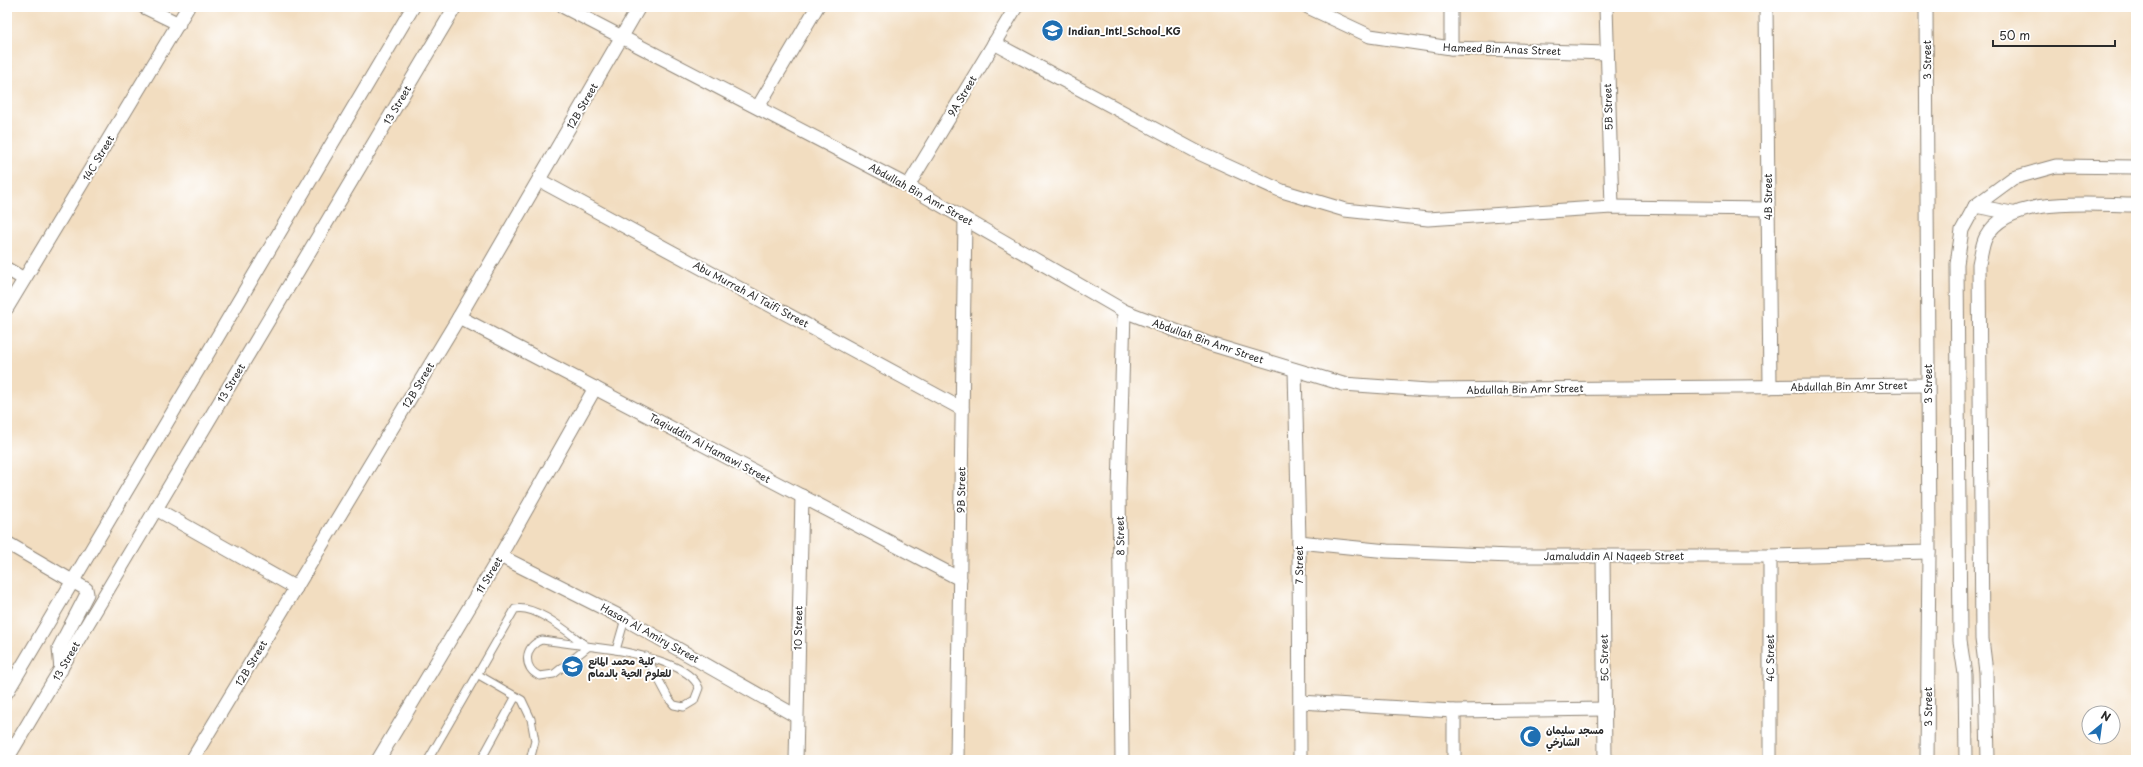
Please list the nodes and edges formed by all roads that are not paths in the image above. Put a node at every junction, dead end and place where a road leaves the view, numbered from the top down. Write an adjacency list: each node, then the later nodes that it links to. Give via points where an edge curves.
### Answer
1 (144, 7): 14 (street)
2 (188, 7): 14 (street, 14C Street)
3 (413, 7): 48 (street, via 164,424)
4 (455, 7): 40 (street, 13 Street)
5 (564, 7): 15 (street, Abdullah Bin Amr Street)
6 (639, 7): 15 (street, 12B Street)
7 (817, 7): 19 (street)
8 (1016, 7): 16 (street, 9A Street)
9 (1308, 7): 17 (street, Hameed Bin Anas Street, via 1370,36)
10 (1451, 7): 17 (street)
11 (1606, 7): 18 (street, 5B Street)
12 (1766, 7): 26 (street, 4B Street)
13 (1926, 7): 35 (street, 3 Street)
14 (178, 24): 30 (street, 14C Street)
15 (622, 37): 19 (street, Abdullah Bin Amr Street); 21 (street, 12B Street)
16 (994, 43): 22 (street, 9A Street); 25 (street, via 1201,154 1282,192 1345,210 1428,219)
17 (1451, 48): 18 (street, Hameed Bin Anas Street)
18 (1606, 53): 25 (street, 5B Street)
19 (758, 108): 22 (street, Abdullah Bin Amr Street)
20 (2136, 167): 24 (street, via 2056,166 2036,170 2013,178)
21 (539, 180): 33 (street, 12B Street); 38 (street, Abu Murrah Al Taifi Street)
22 (908, 186): 28 (street, Abdullah Bin Amr Street)
23 (2136, 205): 27 (street, via 2054,205)
24 (1975, 206): 27 (street); 76 (street, via 1962,230 1957,264 1960,640 1964,674)
25 (1612, 207): 26 (street)
26 (1768, 209): 36 (street, 4B Street)
27 (2012, 213): 77 (street, via 1996,225 1986,238 1979,264 1982,639 1986,672)
28 (965, 219): 32 (street, Abdullah Bin Amr Street); 38 (street, 9B Street)
29 (7, 269): 30 (street)
30 (24, 279): 31 (street, 14C Street)
31 (7, 308)
32 (1124, 311): 34 (street, Abdullah Bin Amr Street, via 1210,344); 70 (street, 8 Street, via 1119,490)
33 (459, 317): 37 (street, Taqiuddin Al Hamawi Street); 49 (street, 12B Street)
34 (1295, 370): 36 (street, Abdullah Bin Amr Street, via 1343,384 1428,390); 41 (street, 7 Street)
35 (1928, 385): 36 (street, Abdullah Bin Amr Street); 43 (street, 3 Street)
36 (1770, 387)
37 (594, 388): 39 (street, Taqiuddin Al Hamawi Street); 44 (street, 11 Street)
38 (962, 408): 47 (street, 9B Street)
39 (802, 496): 47 (street, Taqiuddin Al Hamawi Street); 61 (street, 10 Street)
40 (156, 509): 49 (street); 54 (street, 13 Street)
41 (1299, 542): 45 (street, Jamaluddin Al Naqeeb Street, via 1394,551 1510,556); 58 (street, 7 Street)
42 (7, 543): 48 (street)
43 (1929, 552): 46 (street, Jamaluddin Al Naqeeb Street); 75 (street, 3 Street)
44 (500, 556): 50 (street, Hasan Al Amiry Street); 64 (street, 11 Street)
45 (1603, 556): 46 (street, Jamaluddin Al Naqeeb Street); 59 (street, 5C Street)
46 (1770, 556): 74 (street, 4C Street)
47 (960, 579): 69 (street, 9B Street)
48 (74, 581): 54 (street, via 86,589 86,594 59,648); 56 (street)
49 (296, 588): 63 (street, 12B Street)
50 (625, 619): 52 (lane); 61 (street, Hasan Al Amiry Street)
51 (588, 646): 51 (lane, via 542,640 534,645 528,656 528,665 540,676 554,674); 52 (lane); 55 (lane, via 535,611 514,609)
52 (616, 650): 53 (lane)
53 (646, 656): 53 (lane, via 691,676 699,688 694,701 684,706 674,704)
54 (61, 670): 62 (street, 13 Street)
55 (477, 674): 57 (lane); 65 (lane)
56 (7, 692)
57 (516, 696): 66 (lane); 67 (lane, via 522,700 531,720 535,741)
58 (1300, 702): 60 (street); 71 (street, 7 Street)
59 (1605, 709): 60 (street); 73 (street, 5C Street)
60 (1454, 712): 72 (street)
61 (796, 716): 68 (street, 10 Street)
62 (7, 759)
63 (192, 760)
64 (378, 760)
65 (428, 760)
66 (481, 760)
67 (530, 760)
68 (796, 760)
69 (957, 760)
70 (1122, 760)
71 (1300, 760)
72 (1454, 760)
73 (1605, 760)
74 (1770, 760)
75 (1927, 760)
76 (1966, 760)
77 (1988, 760)

